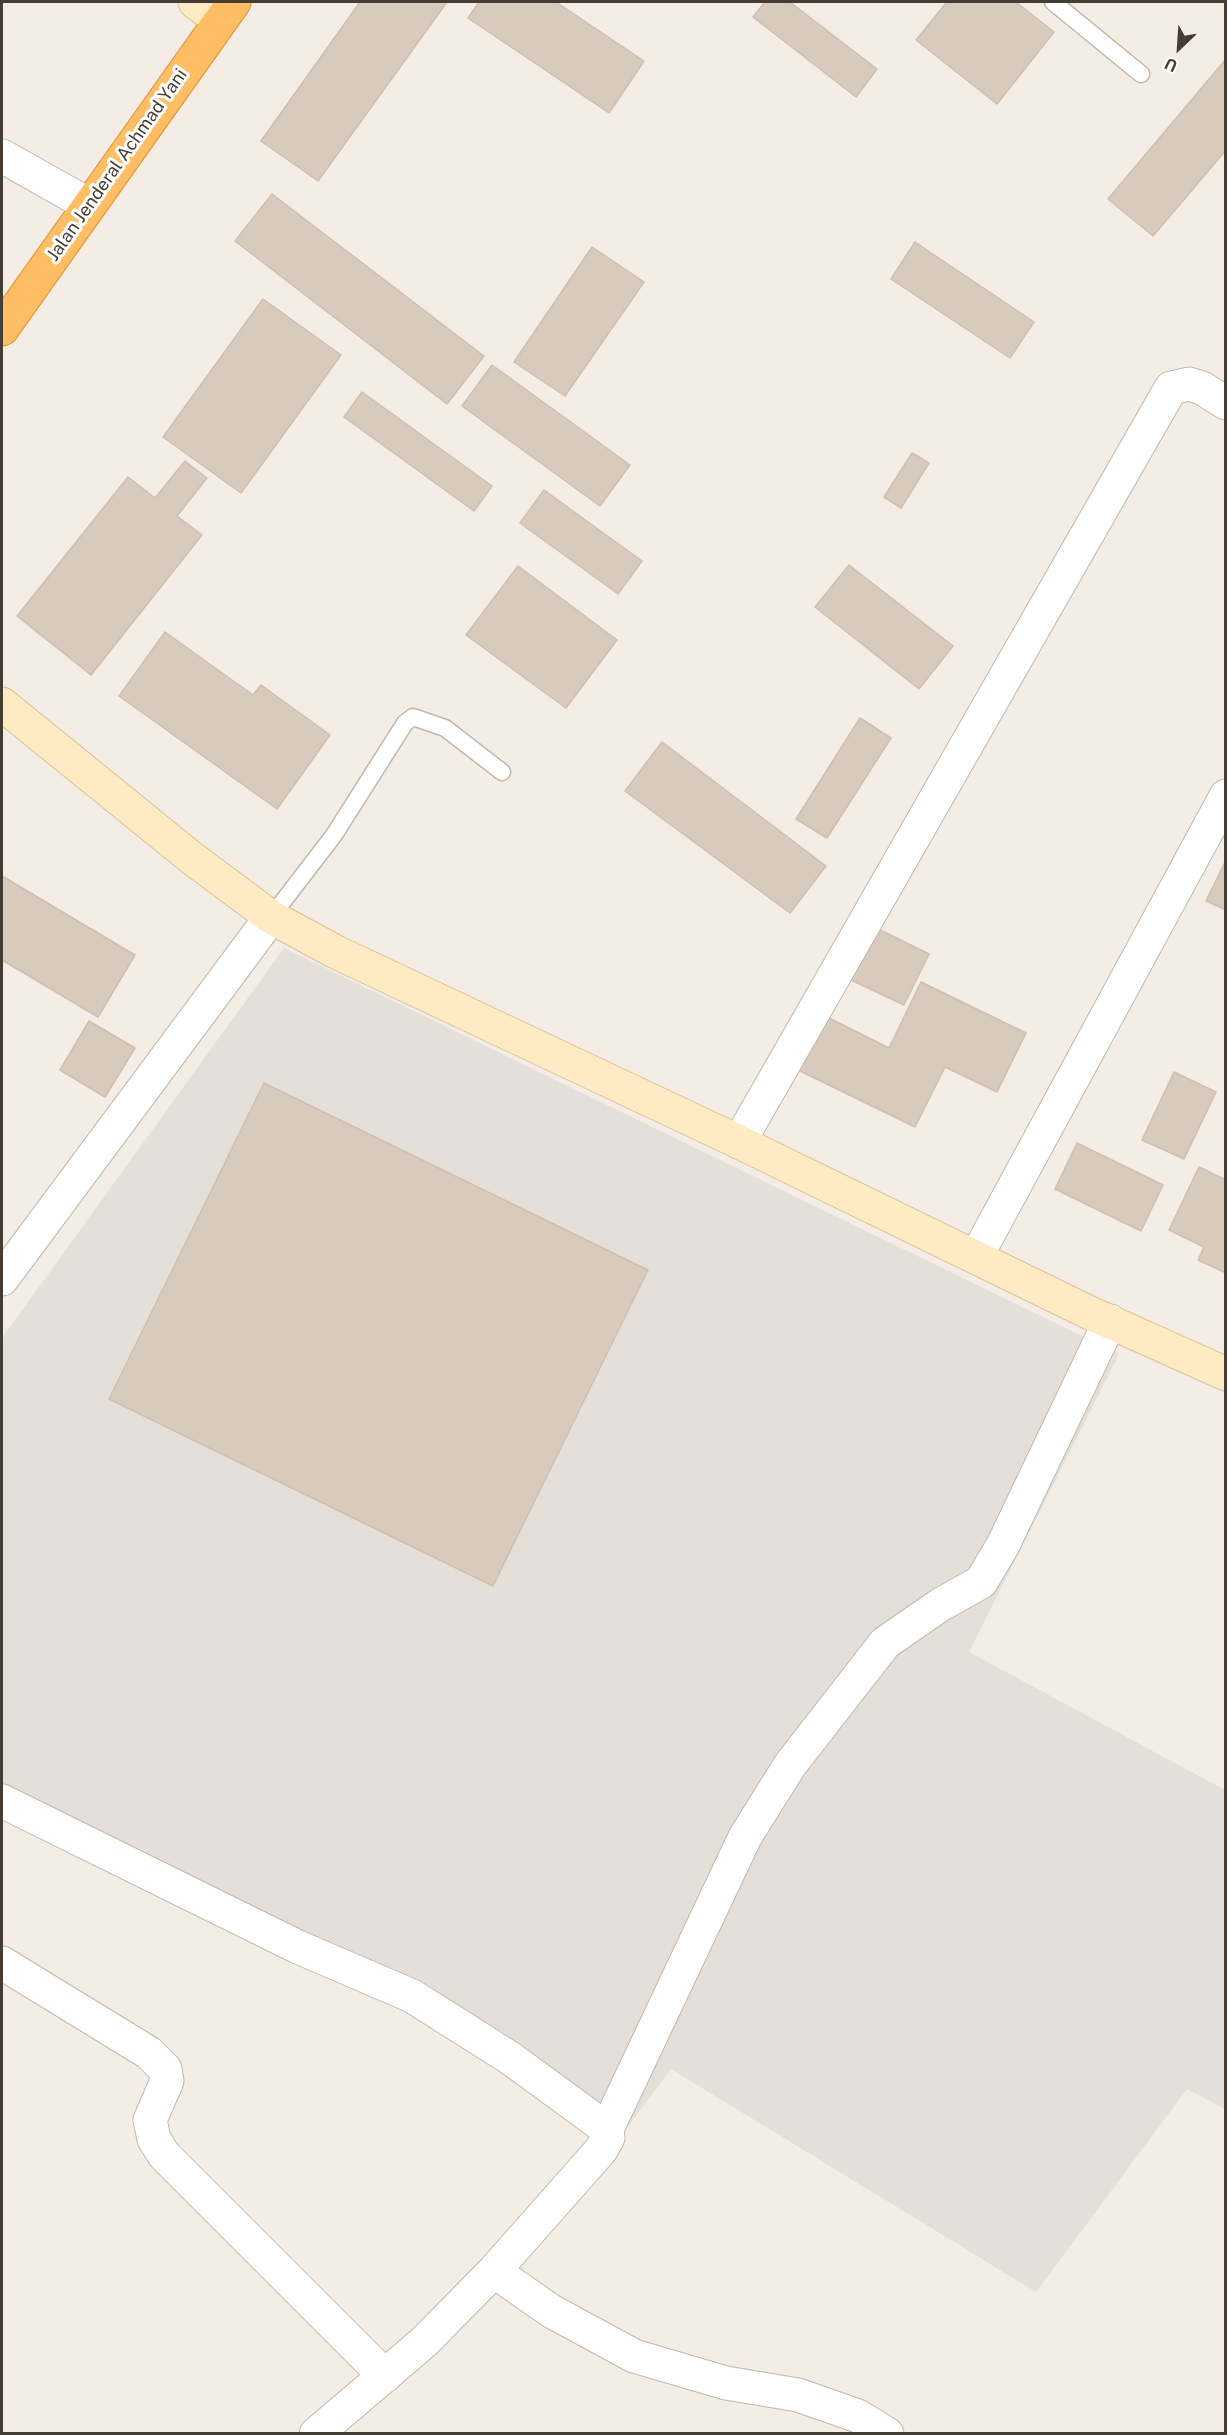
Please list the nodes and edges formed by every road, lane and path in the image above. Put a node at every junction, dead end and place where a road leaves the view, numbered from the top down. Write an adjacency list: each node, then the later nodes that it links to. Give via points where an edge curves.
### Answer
1 (1053, 2): 3 (lane)
2 (216, 8): 5 (highway, Jalan Jenderal Achmad Yani)
3 (1141, 74)
4 (2, 156): 5 (street)
5 (89, 205): 6 (highway, Jalan Jenderal Achmad Yani)
6 (2, 329)
7 (1226, 403): 12 (street, via 1190,384 1171,388)
8 (2, 704): 11 (main road)
9 (502, 772): 11 (lane, via 445,728 414,717 405,723 334,835)
10 (1222, 811): 13 (street)
11 (271, 917): 12 (main road, via 336,952); 14 (street)
12 (739, 1142): 13 (main road)
13 (976, 1257): 15 (main road)
14 (2, 1279)
15 (1110, 1321): 16 (main road); 19 (street, via 1003,1545 981,1582 939,1605 885,1643 790,1765 745,1837)
16 (1226, 1374)
17 (2, 1801): 19 (street, via 298,1947 412,1996 510,2058)
18 (2, 1963): 21 (street, via 149,2053 165,2069 167,2081 150,2120 154,2139 164,2155)
19 (607, 2129): 20 (street, via 608,2138 601,2150)
20 (494, 2271): 21 (street); 23 (street, via 551,2311 634,2356 726,2383 798,2395 858,2416)
21 (385, 2376): 22 (street)
22 (316, 2433)
23 (887, 2433)

